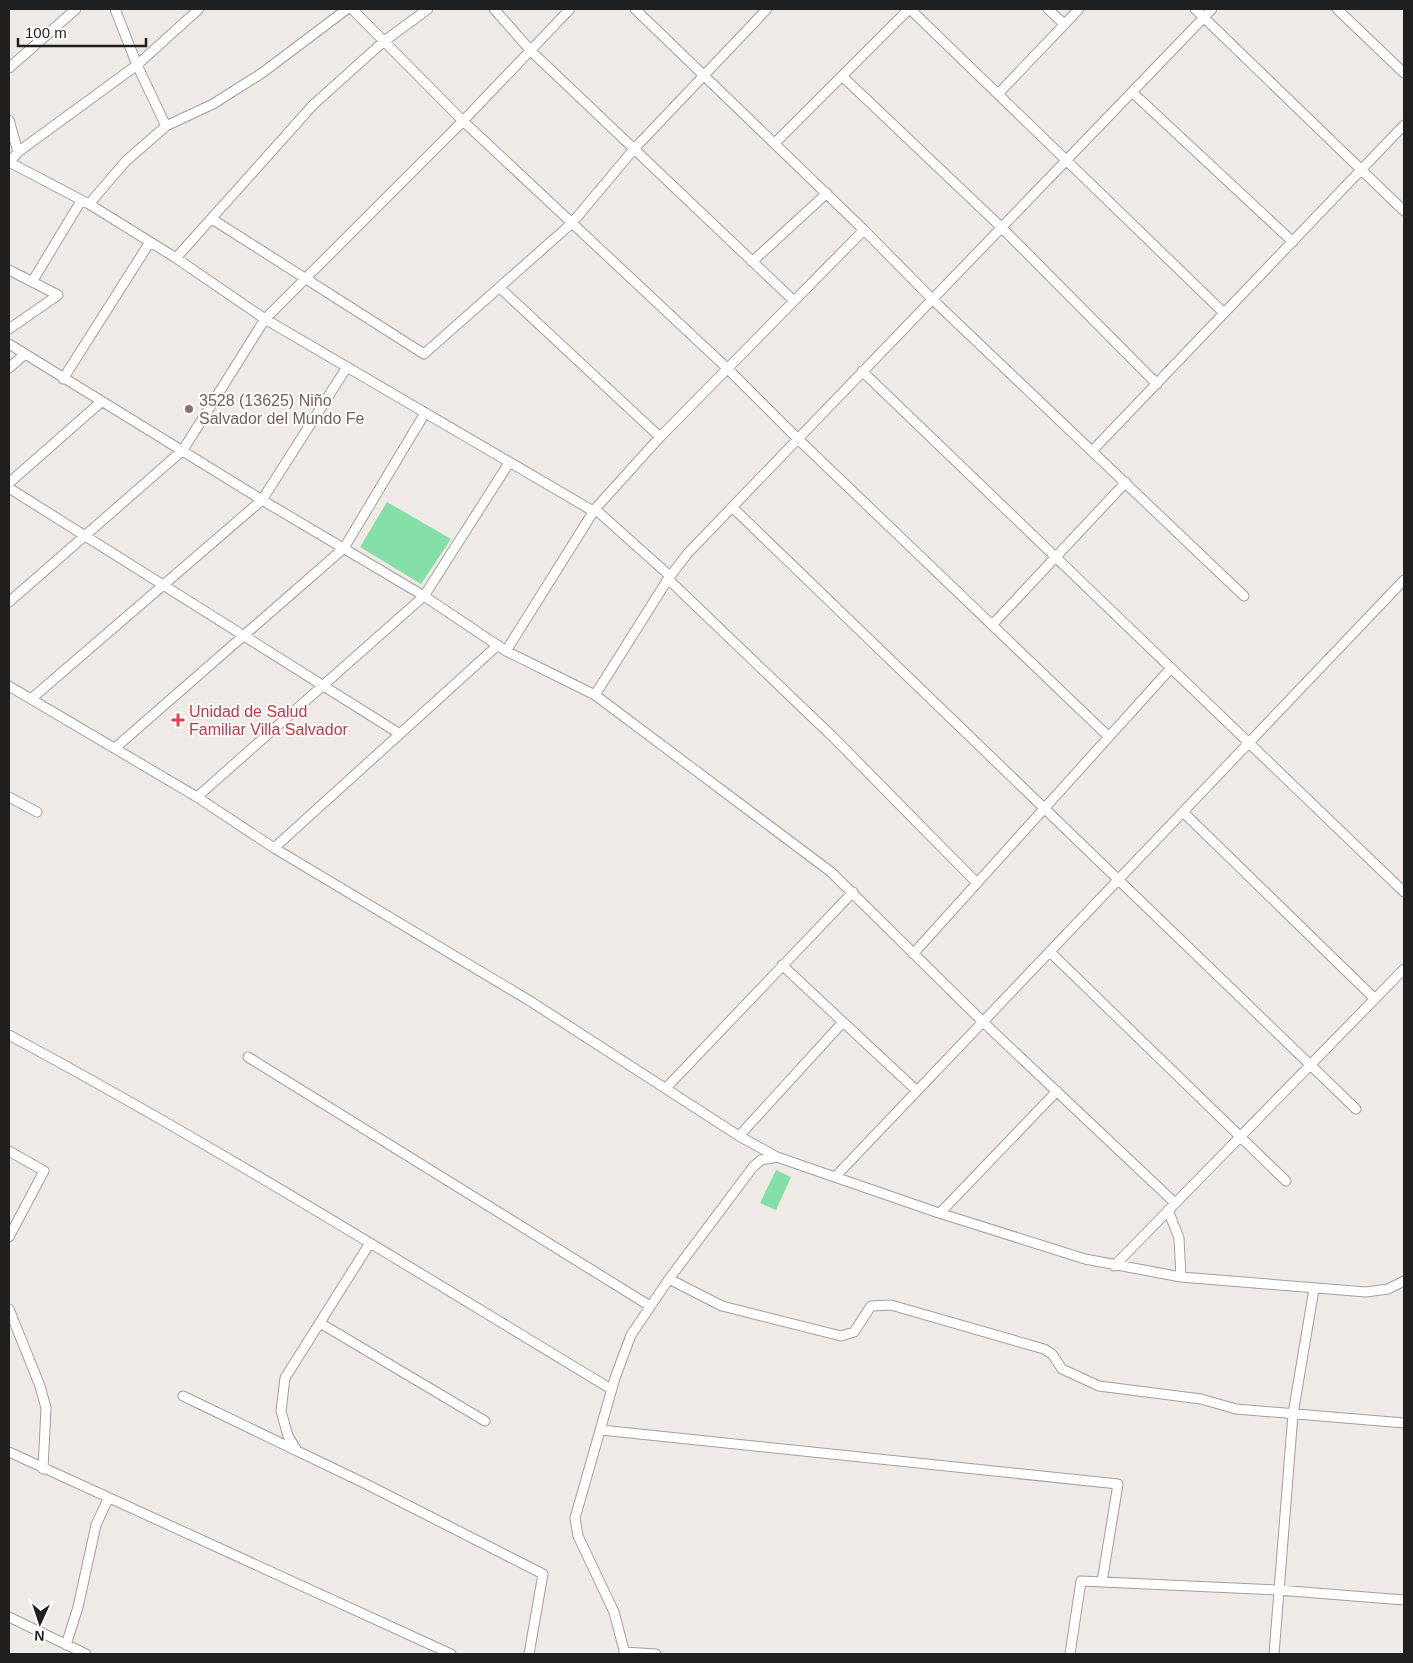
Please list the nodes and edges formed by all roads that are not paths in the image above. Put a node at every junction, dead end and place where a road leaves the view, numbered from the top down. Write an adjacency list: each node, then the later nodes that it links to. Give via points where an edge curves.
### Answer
1 (76, 9): 22 (street)
2 (115, 9): 21 (street)
3 (199, 9): 21 (street)
4 (347, 9): 31 (street, via 214,104)
5 (352, 9): 19 (street)
6 (428, 9): 19 (street)
7 (494, 9): 20 (street)
8 (570, 9): 20 (street)
9 (635, 9): 24 (street)
10 (767, 9): 24 (street)
11 (909, 9): 25 (street); 27 (street)
12 (1048, 9): 18 (street)
13 (1079, 9): 18 (street)
14 (1195, 9): 17 (street)
15 (1212, 9): 17 (street)
16 (1338, 9): 23 (street)
17 (1204, 17): 26 (street); 37 (street)
18 (1064, 24): 27 (street)
19 (383, 42): 29 (street); 41 (street, via 313,105)
20 (531, 51): 29 (street); 33 (street)
21 (137, 65): 31 (street); 34 (street)
22 (9, 68)
23 (1404, 73)
24 (705, 76): 32 (street); 33 (street)
25 (842, 76): 32 (street); 43 (street)
26 (1132, 92): 35 (street); 46 (street)
27 (998, 94): 35 (street)
28 (9, 120): 34 (street)
29 (463, 121): 42 (street); 50 (street)
30 (1404, 125): 37 (street)
31 (166, 126): 39 (street)
32 (775, 144): 38 (street)
33 (634, 149): 42 (street); 48 (street)
34 (18, 152): 36 (street)
35 (1066, 160): 43 (street); 55 (street)
36 (9, 162): 39 (street)
37 (1361, 170): 40 (street); 46 (street)
38 (826, 194): 44 (street); 48 (street)
39 (85, 202): 45 (street); 51 (street)
40 (1404, 211)
41 (212, 219): 47 (street); 50 (street)
42 (572, 223): 52 (street); 62 (street)
43 (1001, 228): 53 (street); 65 (street)
44 (864, 230): 53 (street); 54 (street)
45 (150, 242): 47 (street); 64 (street)
46 (1293, 242): 55 (street)
47 (176, 258): 56 (street)
48 (752, 262): 54 (street)
49 (9, 270): 51 (street)
50 (306, 280): 52 (street, via 424,354); 56 (street)
51 (32, 282): 57 (street, via 58,295)
52 (500, 288): 68 (street)
53 (932, 299): 63 (street); 71 (street)
54 (794, 301): 62 (street)
55 (1224, 314): 65 (street)
56 (265, 319): 61 (street); 70 (street)
57 (9, 329)
58 (9, 344): 59 (street)
59 (25, 354): 60 (street); 64 (street)
60 (9, 368)
61 (347, 368): 67 (street); 76 (street)
62 (728, 369): 68 (street); 69 (street)
63 (862, 372): 69 (street); 81 (street)
64 (63, 379): 66 (street)
65 (1158, 384): 71 (street)
66 (100, 402): 70 (street); 74 (street)
67 (425, 413): 72 (street); 80 (street)
68 (660, 437): 78 (street)
69 (798, 438): 77 (street); 88 (street)
70 (183, 450): 76 (street); 79 (street)
71 (1093, 450): 73 (street)
72 (509, 462): 78 (street); 85 (street)
73 (1126, 482): 81 (street); 86 (street)
74 (9, 483)
75 (9, 488): 79 (street)
76 (262, 500): 80 (street); 84 (street)
77 (732, 507): 82 (street, via 688,552); 102 (street)
78 (594, 510): 82 (street); 90 (street)
79 (84, 536): 84 (street); 87 (street)
80 (344, 548): 85 (street); 89 (street)
81 (1055, 557): 88 (street); 91 (street)
82 (669, 577): 94 (street); 107 (street)
83 (1404, 580): 98 (street)
84 (164, 585): 89 (street); 95 (street)
85 (424, 596): 90 (street); 93 (street)
86 (1244, 596)
87 (9, 602)
88 (992, 625): 97 (street)
89 (243, 637): 93 (street); 99 (street)
90 (502, 648): 94 (street); 96 (street)
91 (1171, 668): 97 (street); 98 (street)
92 (9, 686): 95 (street)
93 (323, 686): 96 (street); 101 (street)
94 (596, 695): 108 (street, via 753,812)
95 (31, 699): 99 (street)
96 (400, 734): 105 (street)
97 (1109, 737): 102 (street)
98 (1249, 743): 104 (street); 109 (street)
99 (116, 748): 101 (street)
100 (9, 797): 103 (street)
101 (197, 797): 105 (street)
102 (1045, 808): 106 (street); 107 (street)
103 (37, 812)
104 (1183, 812): 106 (street); 114 (street)
105 (274, 848): 120 (street, via 530,1001)
106 (1119, 880): 110 (street); 119 (street)
107 (977, 883): 111 (street)
108 (853, 892): 111 (street); 112 (street)
109 (1404, 892)
110 (1050, 952): 116 (street); 125 (street)
111 (913, 954): 116 (street)
112 (782, 965): 115 (street); 120 (street)
113 (1404, 969): 114 (street)
114 (1375, 999): 119 (street)
115 (843, 1022): 121 (street); 124 (street)
116 (983, 1022): 121 (street); 122 (street)
117 (9, 1035): 133 (street, via 106,1087)
118 (248, 1057): 139 (street)
119 (1311, 1064): 123 (street); 125 (street)
120 (666, 1088): 124 (street)
121 (917, 1091): 128 (street)
122 (1057, 1091): 130 (street); 131 (street)
123 (1356, 1109)
124 (739, 1136): 127 (street)
125 (1240, 1136): 129 (street); 130 (street)
126 (9, 1151): 132 (street, via 44,1170)
127 (777, 1157): 128 (street); 136 (street, via 761,1160 754,1167)
128 (835, 1177): 131 (street)
129 (1286, 1181)
130 (1172, 1206): 134 (street); 135 (street, via 1179,1238)
131 (940, 1213): 134 (street)
132 (9, 1237)
133 (370, 1243): 141 (street); 142 (street)
134 (1114, 1266): 135 (street)
135 (1181, 1276): 138 (street)
136 (669, 1279): 139 (street); 144 (street, via 722,1306 841,1336 854,1332 871,1306 891,1305 1044,1349 1052,1354 1062,1370 1099,1386 1201,1399 1236,1409)
137 (1404, 1281): 138 (street, via 1373,1292)
138 (1314, 1289): 144 (street)
139 (650, 1306): 142 (street, via 631,1335)
140 (9, 1312): 150 (street, via 46,1408)
141 (320, 1323): 145 (street); 149 (street, via 285,1378 282,1393 281,1411 288,1436)
142 (611, 1390): 147 (street)
143 (183, 1396): 149 (street)
144 (1294, 1414): 146 (street); 153 (street)
145 (485, 1421)
146 (1404, 1424)
147 (601, 1430): 152 (street, via 1118,1484); 157 (street, via 576,1508 576,1528 605,1589)
148 (9, 1452): 150 (street)
149 (300, 1453): 160 (street, via 543,1574)
150 (43, 1469): 151 (street)
151 (108, 1499): 156 (street, via 96,1525); 159 (street)
152 (1102, 1582): 153 (street); 162 (street, via 1082,1581)
153 (1278, 1590): 154 (street); 163 (street)
154 (1404, 1600)
155 (9, 1617): 156 (street)
156 (66, 1645): 158 (street)
157 (625, 1653): 161 (street)
158 (86, 1654)
159 (451, 1654)
160 (529, 1654)
161 (656, 1654)
162 (1070, 1654)
163 (1274, 1654)

